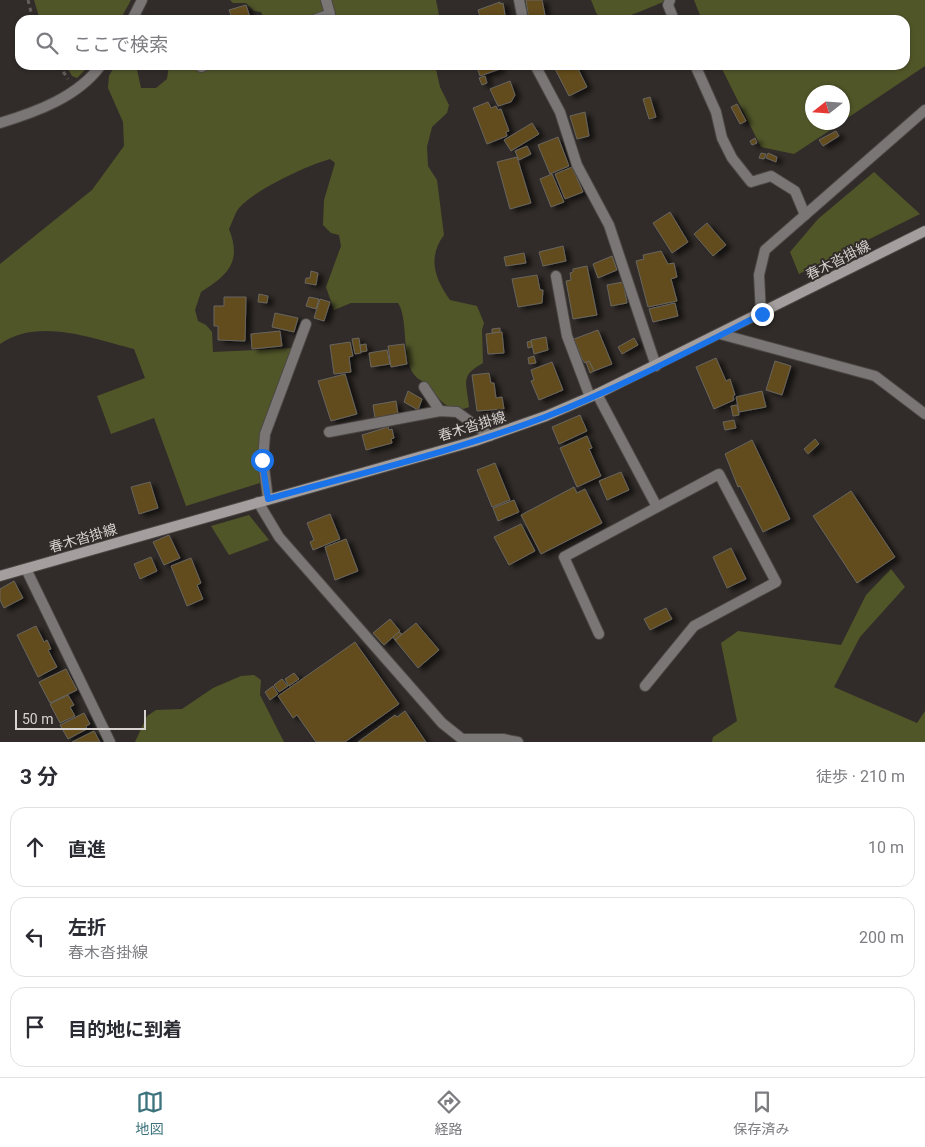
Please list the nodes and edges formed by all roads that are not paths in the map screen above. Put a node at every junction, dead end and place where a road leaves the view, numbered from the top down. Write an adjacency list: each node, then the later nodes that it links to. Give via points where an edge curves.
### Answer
1 (142, 0): 5 (street)
2 (326, 0): 6 (street, via 330,14)
3 (519, 0): 7 (street)
4 (670, 0): 8 (street, via 668,5)
5 (134, 15)
6 (327, 15)
7 (522, 15)
8 (672, 15)
9 (96, 70): 13 (street, via 76,90 35,112)
10 (538, 70): 20 (street, via 560,112 577,165 609,226)
11 (697, 70): 14 (street, via 732,158 751,182 770,176 795,191)
12 (925, 110): 14 (street)
13 (0, 123)
14 (805, 214): 17 (street, via 764,250 759,275)
15 (925, 231): 17 (main road, 春木沓掛線)
16 (556, 276): 22 (street, via 567,336)
17 (762, 314): 19 (main road, 春木沓掛線)
18 (306, 324): 27 (street, via 265,434 262,460)
19 (720, 334): 20 (main road, 春木沓掛線); 24 (street, via 875,376)
20 (656, 366): 22 (main road, 春木沓掛線)
21 (424, 388): 23 (street)
22 (594, 395): 26 (main road, 春木沓掛線); 29 (street)
23 (440, 411): 25 (street); 26 (street, via 457,412)
24 (925, 414)
25 (328, 432)
26 (490, 436): 27 (main road, 春木沓掛線)
27 (268, 499): 28 (main road, 春木沓掛線)
28 (258, 502): 30 (main road, 春木沓掛線); 34 (street, via 279,537 428,710)
29 (658, 507): 32 (street, via 564,557); 33 (street, via 719,474 776,582 694,626)
30 (26, 569): 31 (main road, 春木沓掛線); 35 (street)
31 (0, 576)
32 (599, 634)
33 (645, 686)
34 (461, 740): 36 (street, via 503,738)
35 (110, 742)
36 (518, 742)

